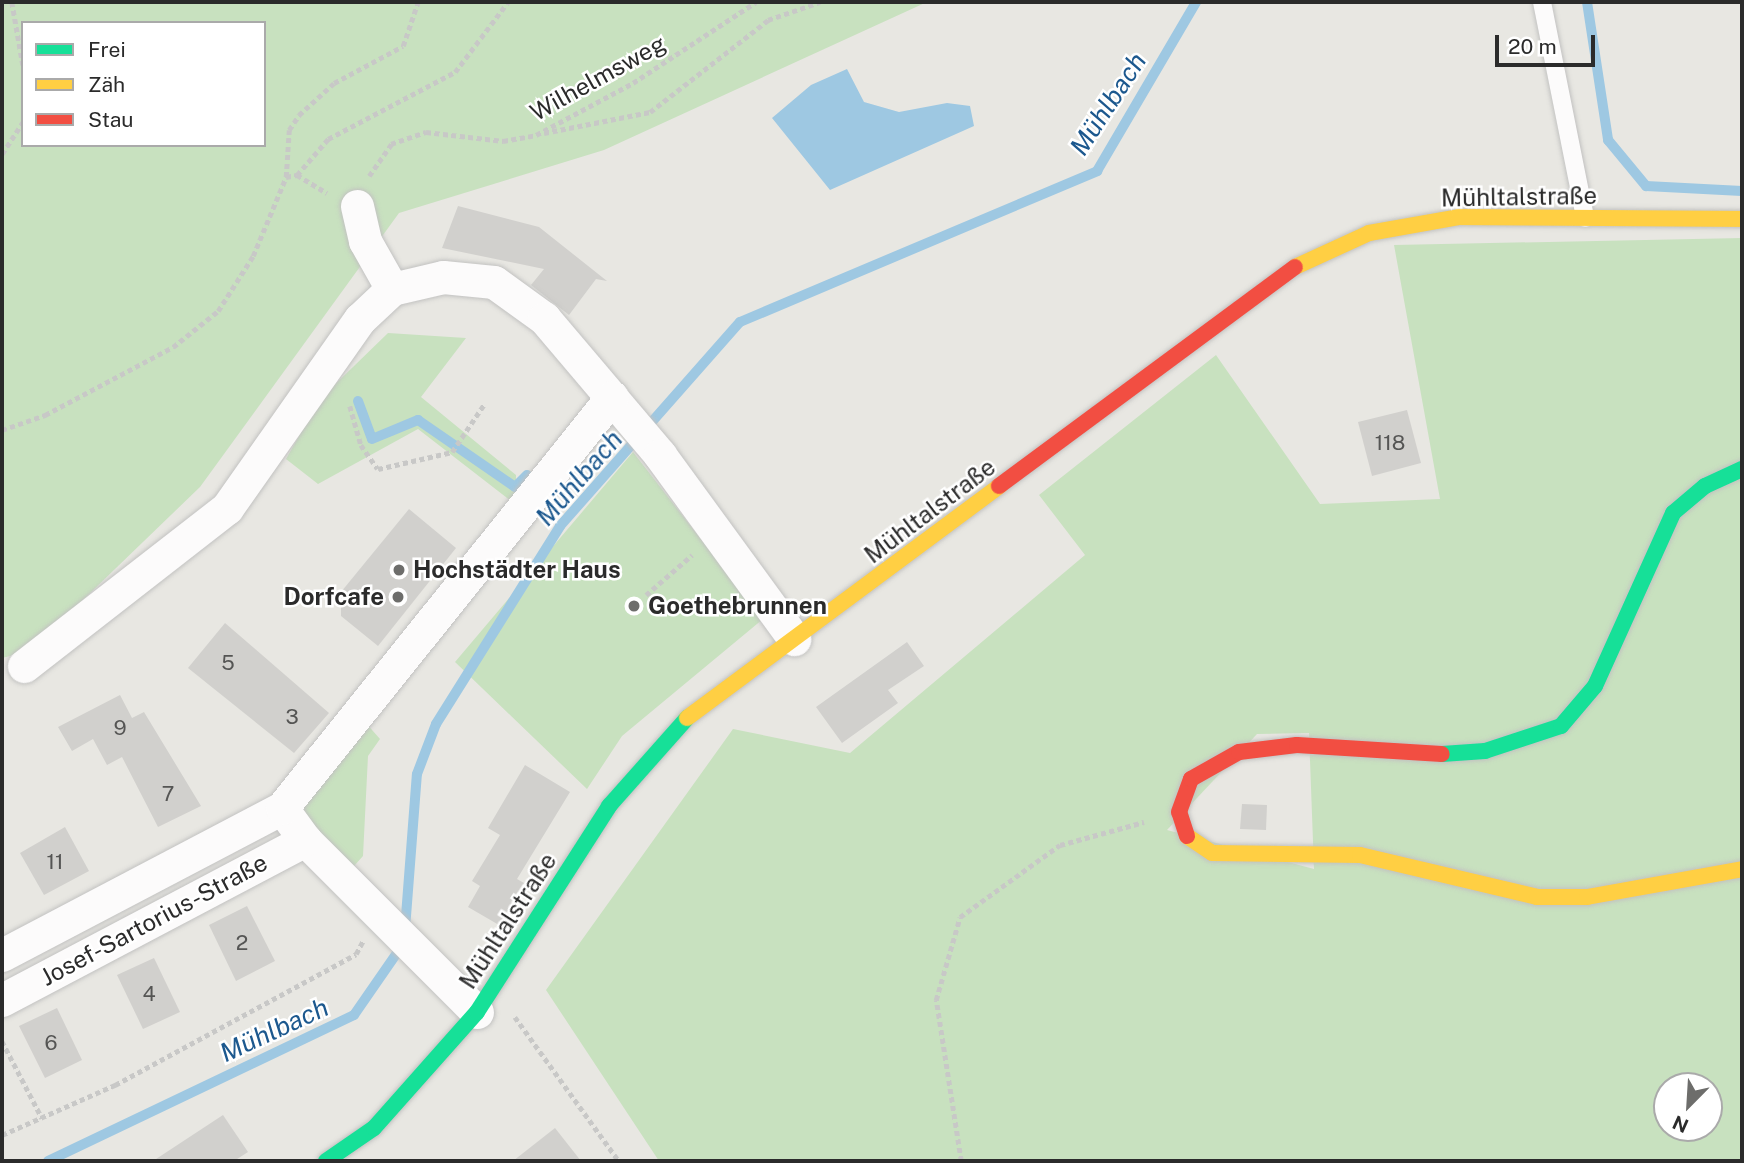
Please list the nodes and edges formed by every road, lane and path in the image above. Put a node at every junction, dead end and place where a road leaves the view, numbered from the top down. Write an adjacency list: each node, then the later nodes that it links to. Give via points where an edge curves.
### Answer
1 (12, 2): 7 (path)
2 (418, 2): 12 (path, via 403,46 343,78 299,115 289,130)
3 (508, 2): 11 (path, via 455,72 328,139)
4 (756, 2): 9 (path, Wilhelmsweg, via 634,83)
5 (820, 2): 9 (path, via 768,20 650,112)
6 (1542, 2): 14 (lane, via 1575,144)
7 (21, 54)
8 (21, 125): 10 (path)
9 (536, 135): 13 (path, Wilhelmsweg, via 503,141 426,132 391,144)
10 (2, 155)
11 (297, 175): 12 (path); 13 (path)
12 (286, 177): 20 (path, via 253,256 218,311 173,347 45,415)
13 (357, 206): 16 (street, via 365,241)
14 (1585, 218): 15 (main road, Mühltalstraße); 24 (main road, Mühltalstraße, via 1445,219 1369,233 1324,250)
15 (1742, 219)
16 (392, 289): 17 (street, via 443,277 494,282 544,318); 25 (street, via 360,319 226,508)
17 (612, 397): 22 (street); 26 (street, Josef-Sartorius-Straße)
18 (485, 402): 19 (path, via 452,452 378,469 361,445)
19 (351, 406)
20 (2, 430)
21 (1742, 469): 27 (main road, via 1705,486 1673,513 1595,687 1561,726 1485,751 1427,755 1297,745 1239,752 1191,779)
22 (717, 534): 23 (path); 24 (street)
23 (646, 595)
24 (794, 639): 33 (main road, Mühltalstraße, via 644,757)
25 (24, 666)
26 (282, 808): 28 (street); 31 (street, Josef-Sartorius-Straße)
27 (1179, 812): 29 (main road, via 1188,838 1212,853 1360,855 1537,897 1587,897); 39 (path, via 1060,845 960,917 936,1000)
28 (305, 840): 30 (street); 32 (street, Josef-Sartorius-Straße)
29 (1742, 869)
30 (383, 913): 33 (street, via 421,953); 35 (path, via 356,954)
31 (2, 955)
32 (2, 1000)
33 (486, 1000): 37 (main road, Mühltalstraße, via 374,1128); 38 (path)
34 (2, 1041): 35 (path)
35 (42, 1118): 36 (path)
36 (2, 1135)
37 (326, 1161)
38 (619, 1161)
39 (961, 1161)

